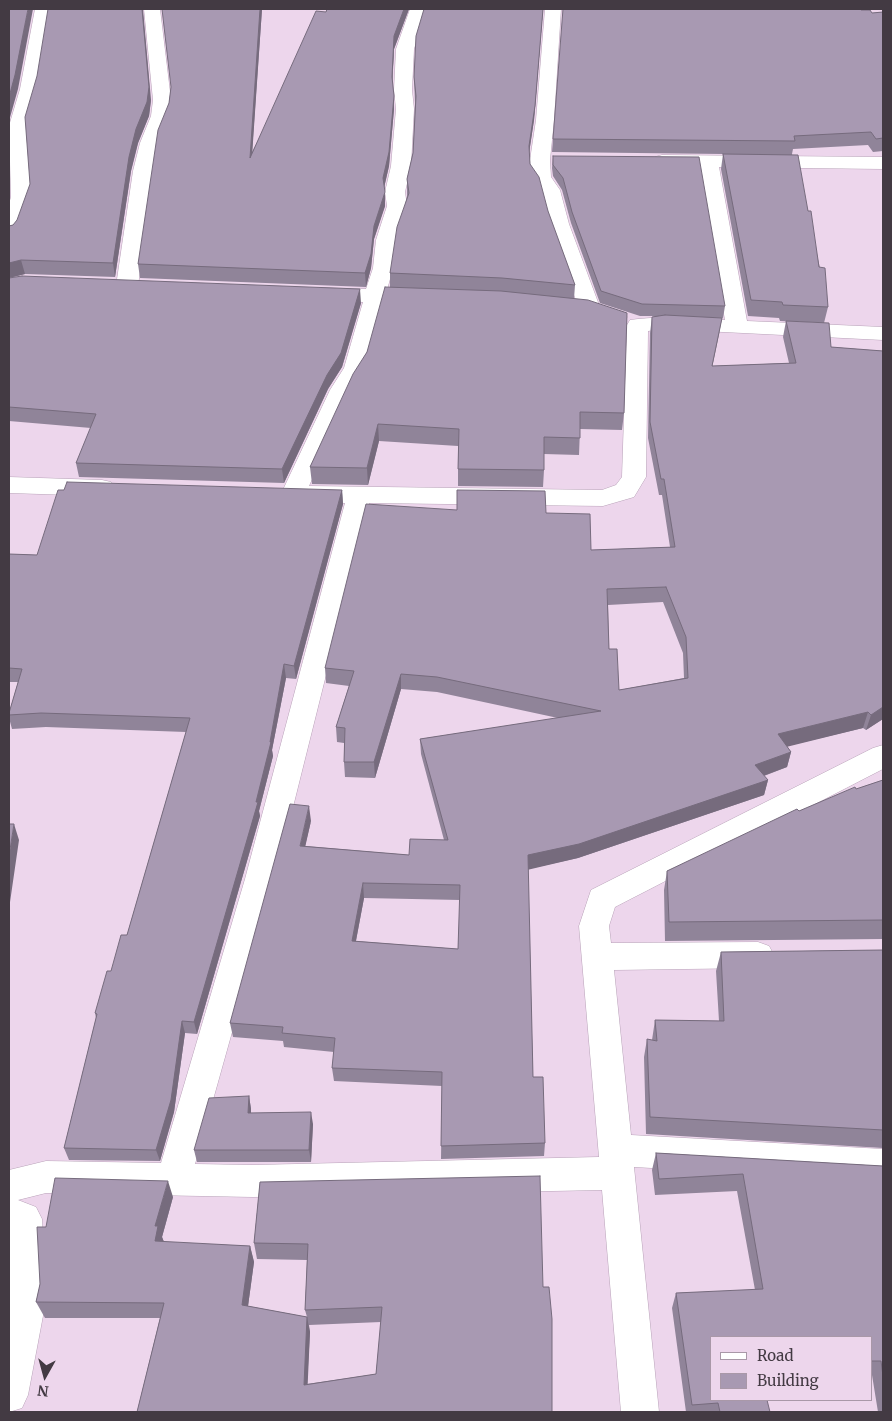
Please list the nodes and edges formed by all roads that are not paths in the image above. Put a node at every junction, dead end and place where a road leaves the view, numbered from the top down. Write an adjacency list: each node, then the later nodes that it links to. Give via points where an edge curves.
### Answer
1 (43, 9): 10 (street, via 30,89 17,130 21,197)
2 (152, 9): 11 (street, via 162,100 143,171)
3 (418, 9): 13 (street, via 405,49 405,109 401,166 395,192 397,206 386,240)
4 (553, 9): 5 (street, via 546,120)
5 (540, 160): 6 (street); 15 (street, via 540,177 550,190 580,308)
6 (560, 160)
7 (649, 161): 8 (street)
8 (708, 162): 9 (street); 16 (street)
9 (883, 163)
10 (9, 233)
11 (128, 286)
12 (305, 293): 13 (street)
13 (376, 296): 14 (street); 21 (street, via 355,368 341,390)
14 (442, 299)
15 (638, 324): 16 (street); 22 (street, via 634,477 625,491 603,498)
16 (738, 327): 17 (street)
17 (883, 334)
18 (9, 485): 19 (street)
19 (129, 489)
20 (267, 493): 21 (street)
21 (293, 494): 22 (street)
22 (359, 494): 28 (street, via 260,879)
23 (883, 756): 25 (street, via 602,899 594,926)
24 (784, 955): 25 (street)
25 (597, 957): 26 (street)
26 (616, 1161): 27 (street); 28 (street, via 253,1181); 32 (street)
27 (883, 1165)
28 (173, 1180): 29 (street, via 46,1177)
29 (9, 1186)
30 (9, 1215): 31 (street, via 24,1220 28,1300)
31 (9, 1395)
32 (640, 1412)

